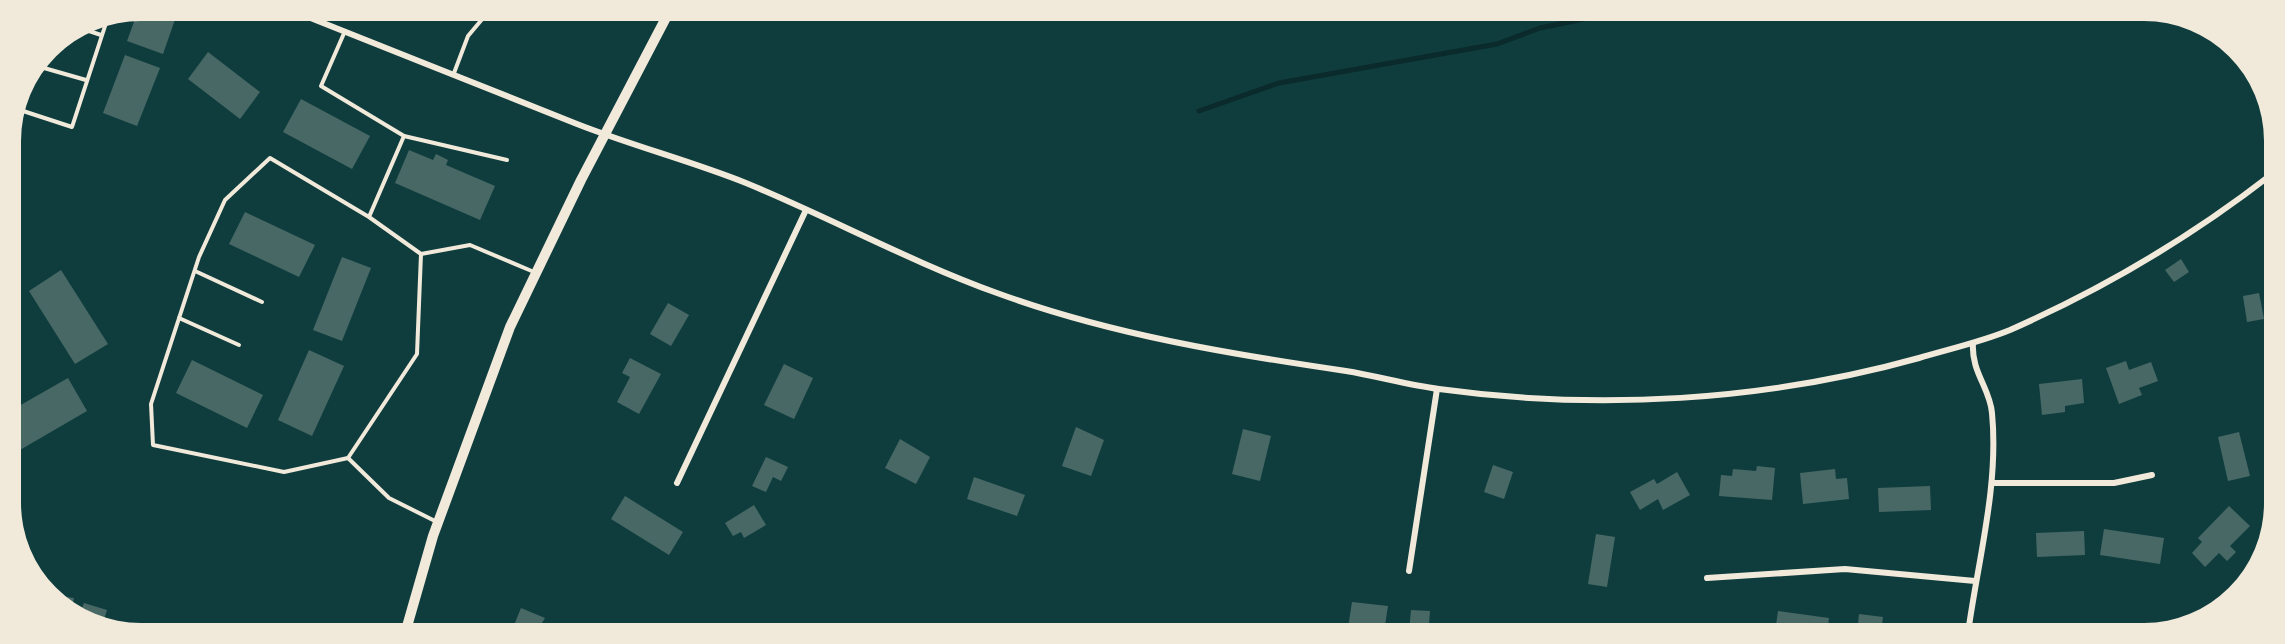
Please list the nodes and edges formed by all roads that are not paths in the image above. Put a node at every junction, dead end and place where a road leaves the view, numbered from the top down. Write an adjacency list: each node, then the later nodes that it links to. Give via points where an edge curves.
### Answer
1 (319, 21): 5 (street)
2 (481, 21): 9 (lane, via 468,36)
3 (664, 21): 12 (street)
4 (104, 27): 7 (lane)
5 (345, 31): 9 (street); 13 (lane, via 321,86)
6 (91, 32): 7 (lane)
7 (101, 35): 10 (lane)
8 (46, 69): 10 (lane)
9 (454, 73): 12 (street)
10 (86, 80): 11 (lane, via 72,127)
11 (25, 111)
12 (605, 134): 16 (street, via 744,182); 20 (street)
13 (404, 136): 14 (lane); 17 (lane)
14 (507, 160)
15 (2264, 180): 23 (street, via 2127,272 2007,331)
16 (806, 210): 25 (street, via 996,293 1056,313 1254,358); 28 (street)
17 (369, 217): 18 (lane); 19 (lane, via 270,158 225,200)
18 (421, 254): 20 (lane, via 470,245); 26 (lane, via 417,354)
19 (195, 271): 21 (lane); 22 (lane)
20 (537, 272): 30 (street, via 510,327)
21 (262, 302)
22 (179, 318): 24 (lane); 26 (lane, via 151,404 153,445 284,472)
23 (1972, 343): 25 (street, via 1877,370 1763,392 1619,400 1536,398); 29 (street, via 1972,360 1992,410)
24 (239, 345)
25 (1437, 389): 31 (street)
26 (348, 458): 30 (lane, via 389,498)
27 (2152, 475): 29 (street, via 2114,483)
28 (677, 483)
29 (1992, 483): 33 (street)
30 (438, 522): 34 (street)
31 (1409, 571)
32 (1707, 578): 33 (street, via 1845,569)
33 (1975, 581): 35 (street)
34 (408, 623)
35 (1969, 623)

